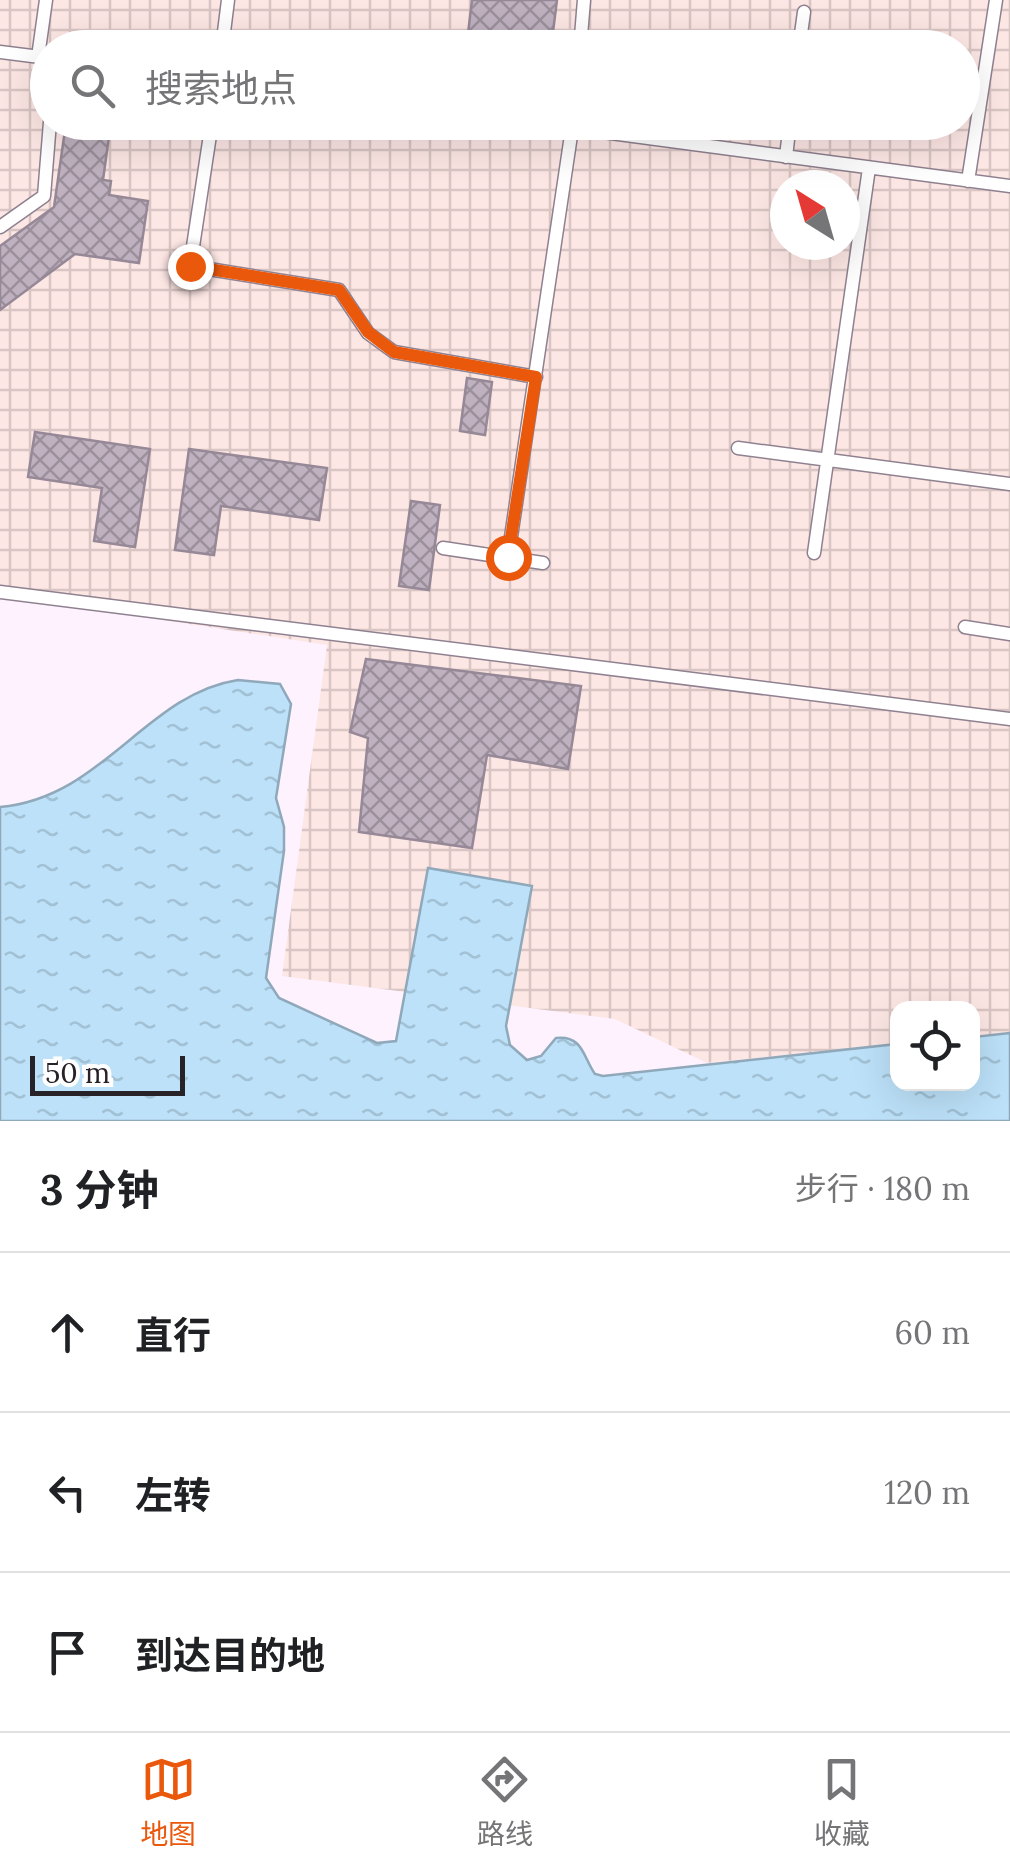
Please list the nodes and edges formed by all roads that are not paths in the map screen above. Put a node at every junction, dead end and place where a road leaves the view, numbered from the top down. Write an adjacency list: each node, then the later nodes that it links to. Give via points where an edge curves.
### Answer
1 (46, 0): 6 (lane)
2 (228, 0): 7 (lane)
3 (584, 0): 8 (lane)
4 (996, 0): 12 (lane)
5 (804, 12): 9 (lane)
6 (44, 30)
7 (224, 30)
8 (582, 30)
9 (802, 30)
10 (0, 52): 11 (lane)
11 (30, 55)
12 (980, 103)
13 (49, 140): 23 (lane, via 44,196)
14 (209, 140): 24 (lane, via 190,266 339,290 368,332 394,352)
15 (571, 140): 24 (lane)
16 (676, 140): 19 (lane)
17 (788, 140): 19 (lane)
18 (974, 140): 21 (lane)
19 (786, 156): 20 (lane)
20 (869, 168): 21 (lane); 26 (lane)
21 (968, 181): 22 (lane)
22 (1010, 186)
23 (0, 227)
24 (536, 377): 30 (lane)
25 (738, 448): 26 (lane)
26 (828, 460): 27 (lane); 29 (lane)
27 (1010, 484)
28 (442, 548): 30 (lane)
29 (814, 554)
30 (508, 557): 31 (lane)
31 (544, 563)
32 (0, 592): 35 (lane)
33 (965, 627): 34 (lane)
34 (1010, 634)
35 (1010, 719)

